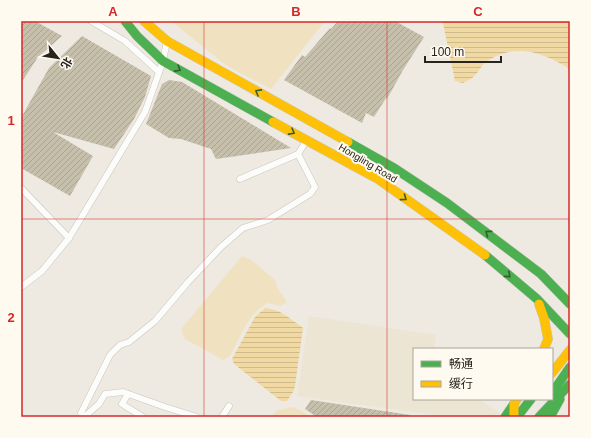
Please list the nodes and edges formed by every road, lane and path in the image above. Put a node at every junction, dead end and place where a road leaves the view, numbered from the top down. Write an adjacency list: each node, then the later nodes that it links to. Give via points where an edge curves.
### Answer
1 (91, 21): 6 (street, via 124,41)
2 (125, 21): 5 (main road, Hongling Road)
3 (148, 23): 4 (main road, Hongling Road)
4 (167, 42): 5 (street); 14 (main road, Hongling Road, one-way to 4, via 541,274 447,203 394,168)
5 (163, 61): 6 (street); 7 (main road, Hongling Road, one-way to 7)
6 (159, 72): 11 (street, via 145,112)
7 (307, 140): 8 (street); 13 (main road, Hongling Road, one-way to 13, via 378,179 486,256)
8 (298, 154): 9 (street); 28 (street, via 315,187 310,194 268,220 243,228 195,274 152,324 129,342 120,345 110,355 83,408 81,413)
9 (240, 179)
10 (21, 188): 11 (street)
11 (69, 238): 12 (street, via 42,271)
12 (21, 287)
13 (536, 299): 15 (main road, Hongling Road); 16 (main road, via 544,318 548,339)
14 (570, 304)
15 (570, 334)
16 (544, 348)
17 (570, 350): 19 (main road)
18 (570, 367): 21 (main road)
19 (553, 372)
20 (567, 387): 36 (main road); 37 (main road)
21 (553, 392)
22 (128, 394): 27 (street); 28 (street, via 105,394 99,404); 29 (street, via 122,404)
23 (530, 400): 34 (main road)
24 (547, 400): 35 (main road)
25 (515, 401): 32 (main road); 33 (main road)
26 (228, 406): 31 (street)
27 (178, 414): 30 (street)
28 (84, 417)
29 (143, 417)
30 (197, 417)
31 (222, 417)
32 (505, 417)
33 (514, 417)
34 (517, 417)
35 (535, 417)
36 (539, 417)
37 (550, 417)

